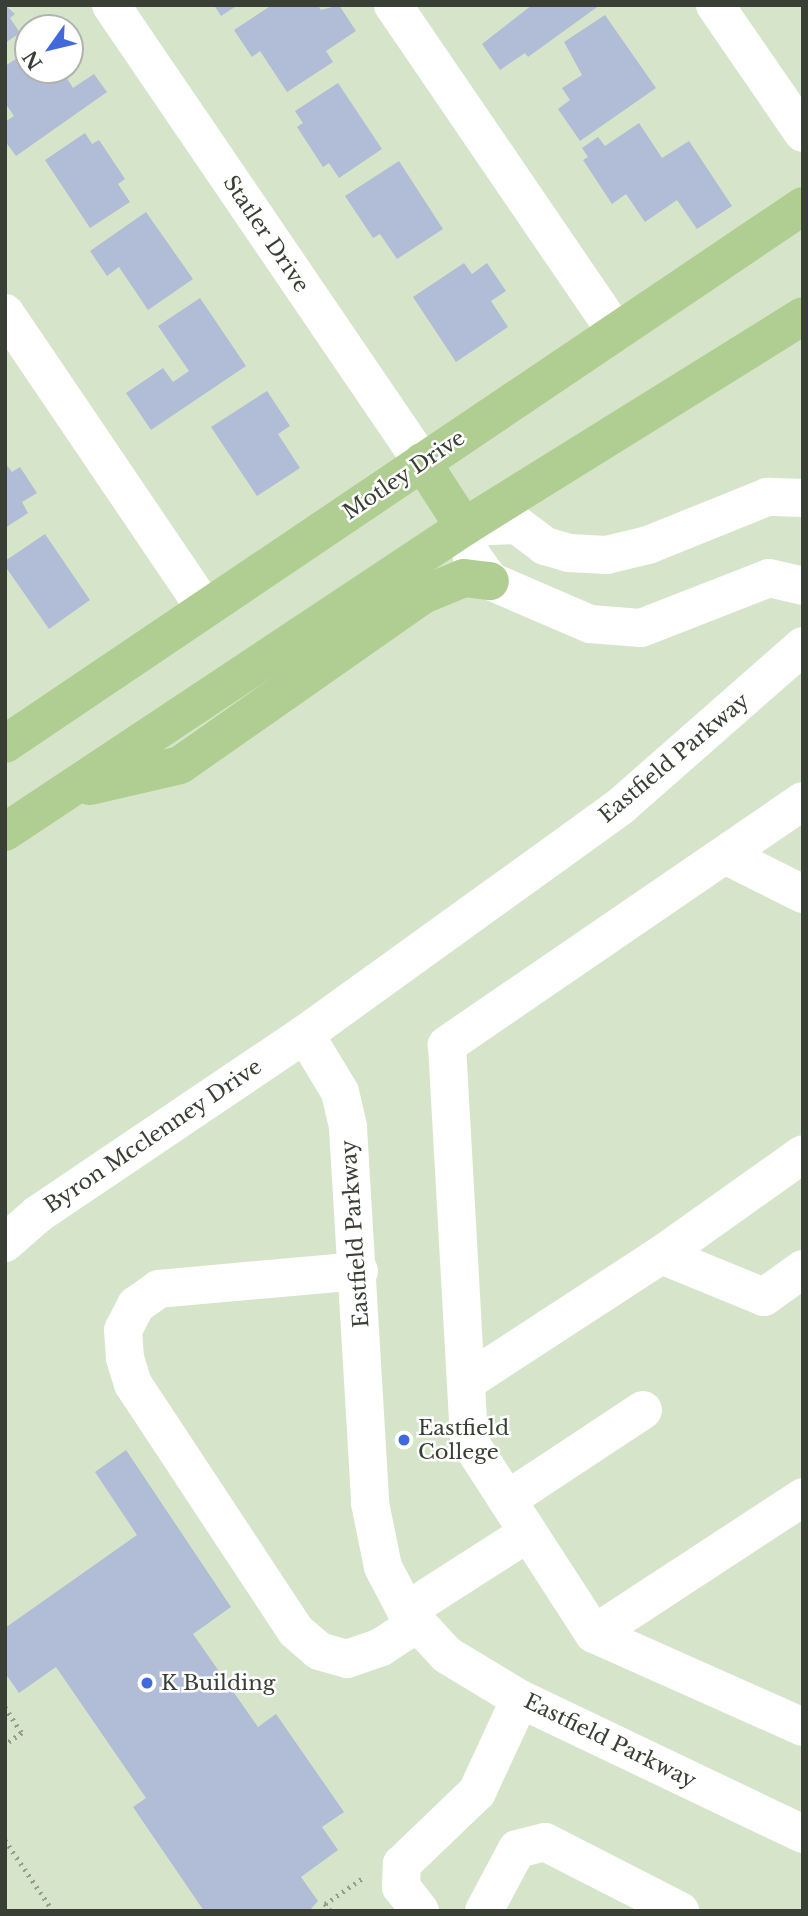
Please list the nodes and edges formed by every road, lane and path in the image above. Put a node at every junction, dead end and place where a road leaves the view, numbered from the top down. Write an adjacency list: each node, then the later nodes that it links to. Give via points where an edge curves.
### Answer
1 (111, 5): 9 (street, Statler Drive)
2 (393, 5): 8 (street)
3 (715, 5): 4 (street)
4 (803, 133)
5 (803, 206): 8 (main road, Motley Drive)
6 (5, 313): 14 (street)
7 (803, 317): 11 (main road)
8 (616, 332): 9 (main road, Motley Drive)
9 (422, 462): 11 (main road); 14 (main road, Motley Drive)
10 (803, 498): 11 (street, via 766,497 648,545 606,555 545,546 517,525)
11 (464, 527): 12 (street, via 472,556); 17 (main road)
12 (489, 581): 13 (street, via 590,624 641,628 769,578); 17 (main road, via 464,578 423,595 180,765)
13 (803, 586)
14 (205, 608): 16 (main road, Motley Drive)
15 (803, 646): 22 (street, Eastfield Parkway, via 622,805)
16 (5, 744)
17 (68, 791): 19 (main road)
18 (803, 801): 20 (street)
19 (5, 832)
20 (725, 855): 21 (street); 28 (street, via 447,1045)
21 (803, 894)
22 (305, 1034): 24 (street, Byron Mcclenney Drive, via 37,1214); 27 (street, Eastfield Parkway, via 340,1092 348,1128)
23 (803, 1154): 25 (street)
24 (5, 1243)
25 (661, 1255): 26 (street, via 764,1297); 28 (street)
26 (803, 1269)
27 (359, 1271): 33 (street, Eastfield Parkway, via 370,1503 383,1567); 33 (street, via 159,1289 136,1305 123,1330 125,1358 132,1384 296,1630 319,1651 347,1658 381,1647)
28 (466, 1382): 31 (street, via 469,1441)
29 (643, 1410): 31 (street)
30 (803, 1497): 34 (street)
31 (507, 1500): 32 (street)
32 (528, 1533): 33 (street); 34 (street)
33 (410, 1618): 35 (street, Eastfield Parkway, via 447,1655)
34 (594, 1634): 37 (street)
35 (520, 1699): 39 (street, Eastfield Parkway); 44 (street, via 477,1793 402,1864 401,1887)
36 (5, 1707): 38 (path, via 22,1733)
37 (803, 1727)
38 (5, 1745)
39 (803, 1834)
40 (5, 1840): 42 (path)
41 (364, 1877): 43 (path, via 326,1904)
42 (53, 1911)
43 (330, 1911)
44 (420, 1911)
45 (484, 1911): 46 (street, via 517,1849 545,1842)
46 (680, 1911)

